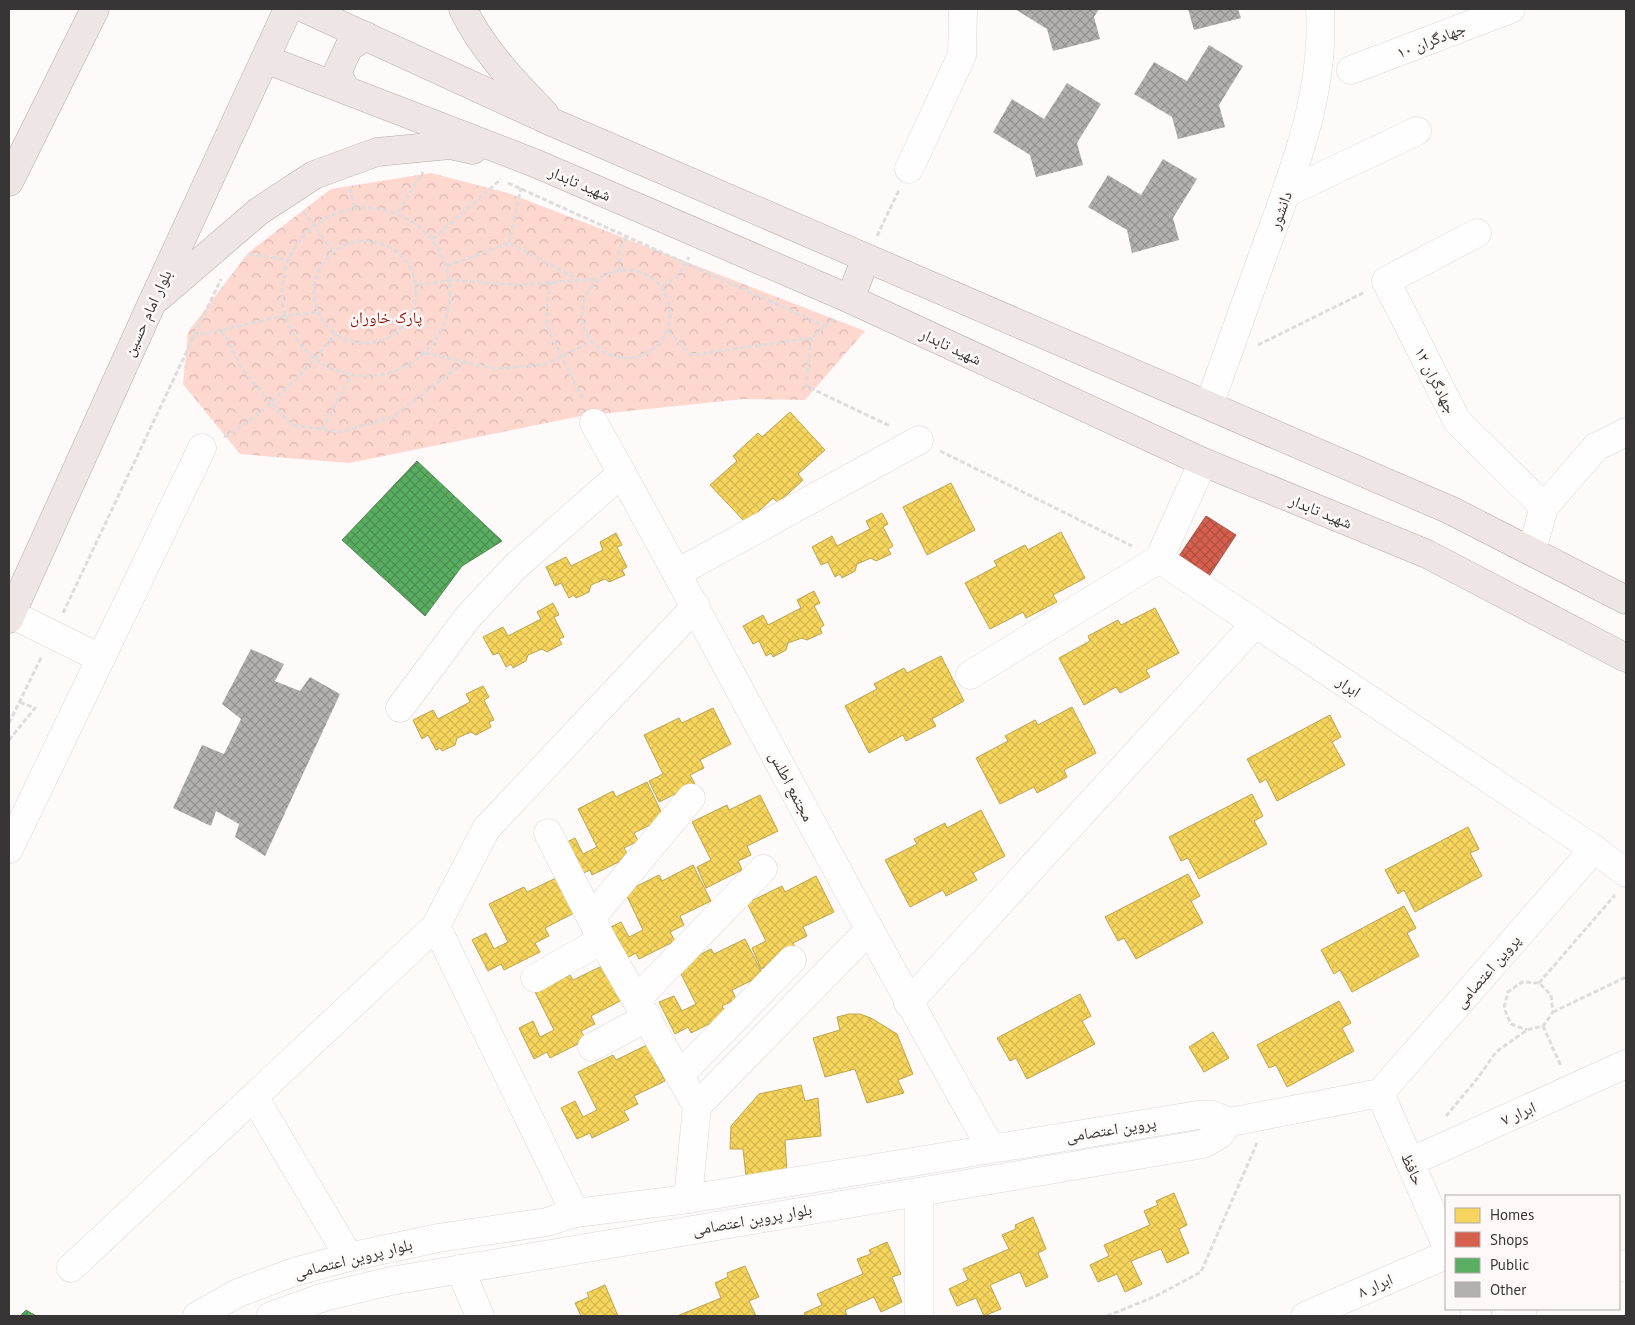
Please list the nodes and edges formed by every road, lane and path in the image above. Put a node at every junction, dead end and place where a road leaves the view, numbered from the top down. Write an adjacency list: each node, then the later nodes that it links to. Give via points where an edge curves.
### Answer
1 (95, 9): 20 (main road)
2 (288, 9): 10 (main road, بلوار امام حسین)
3 (306, 9): 9 (main road)
4 (463, 9): 13 (main road, via 503,70)
5 (963, 9): 16 (street, via 962,55)
6 (1320, 9): 22 (street, دانشور, via 1321,33 1314,104)
7 (1511, 9): 8 (street, جهادگران ۱۰)
8 (1461, 18): 11 (street, جهادگران ۱۰)
9 (366, 36): 12 (main road, via 348,47 337,73); 13 (main road)
10 (265, 59): 12 (main road, شهید تابدار); 48 (main road, بلوار امام حسین)
11 (1351, 70)
12 (346, 90): 15 (main road, شهید تابدار)
13 (554, 123): 34 (main road)
14 (1417, 131): 22 (street)
15 (537, 164): 24 (main road, شهید تابدار); 48 (main road, via 450,145 377,152 314,175 259,211)
16 (909, 169): 34 (path)
17 (424, 170): 25 (path)
18 (492, 176): 19 (path)
19 (501, 180): 21 (path); 30 (path)
20 (9, 182)
21 (521, 188): 29 (path); 31 (path)
22 (1286, 193): 62 (street, دانشور)
23 (299, 205): 26 (path)
24 (644, 211): 28 (main road, شهید تابدار); 29 (path)
25 (398, 212): 26 (path, via 354,207); 30 (path)
26 (313, 225): 32 (path); 35 (path)
27 (1477, 233): 43 (street)
28 (699, 235): 36 (path); 47 (main road, شهید تابدار)
29 (627, 236): 36 (path); 38 (path, via 620,249)
30 (434, 239): 37 (path)
31 (510, 243): 37 (path); 42 (path)
32 (334, 251): 45 (path, via 358,240 385,244 407,260); 49 (path, via 319,268 313,290)
33 (243, 253): 35 (path)
34 (866, 258): 47 (main road); 65 (main road)
35 (287, 260): 50 (path, via 280,288)
36 (686, 263): 46 (path, via 678,276); 51 (path)
37 (447, 266): 41 (path)
38 (620, 270): 40 (path); 46 (path, via 643,272)
39 (222, 277): 55 (path)
40 (599, 279): 42 (path); 57 (path, via 585,297 582,320)
41 (451, 280): 44 (path, via 518,284); 45 (path); 58 (path, via 447,319)
42 (579, 280): 44 (path)
43 (1386, 281): 62 (path); 73 (street, جهادگران ۱۲, via 1456,421)
44 (551, 282): 59 (path, via 547,328)
45 (418, 285): 54 (path, via 415,309 402,330 381,342 357,344)
46 (662, 286): 53 (path, via 671,308)
47 (850, 299): 51 (path); 71 (main road, شهید تابدار)
48 (152, 303): 79 (main road, بلوار امام حسین)
49 (317, 312): 50 (path); 54 (path)
50 (284, 316): 52 (path); 60 (path, via 296,341)
51 (827, 327): 56 (path)
52 (222, 330): 55 (path); 64 (path, via 242,369)
53 (668, 331): 56 (path, via 691,354); 57 (path, via 654,349 632,358 609,356)
54 (335, 334): 60 (path)
55 (193, 337): 81 (path)
56 (811, 338): 69 (path, via 806,386)
57 (591, 342): 59 (path)
58 (425, 353): 61 (path); 63 (path, via 391,373)
59 (561, 356): 61 (path, via 545,364 496,369); 66 (path)
60 (315, 360): 63 (path); 64 (path)
61 (465, 362): 67 (path, via 392,416 341,432)
62 (1224, 362): 65 (street, دانشور)
63 (351, 376): 67 (path)
64 (270, 402): 67 (path, via 292,425); 70 (path, via 243,427)
65 (1209, 405): 74 (main road, via 1450,510)
66 (594, 423): 72 (street, مجتمع اطلس)
67 (322, 429)
68 (1626, 432): 73 (street, via 1596,446)
69 (919, 440): 75 (path); 76 (street)
70 (202, 448): 82 (street)
71 (1203, 462): 75 (street); 83 (main road, شهید تابدار, via 1427,554)
72 (622, 473): 76 (street, مجتمع اطلس); 86 (street, via 516,566 467,618)
73 (1544, 507): 74 (street)
74 (1532, 550): 77 (main road)
75 (1159, 559): 80 (street, ابرار); 84 (street)
76 (677, 573): 78 (street, مجتمع اطلس)
77 (1626, 600)
78 (696, 606): 95 (street, via 486,829); 97 (street, مجتمع اطلس)
79 (10, 617): 81 (street)
80 (1255, 624): 92 (street, ابرار); 102 (street)
81 (52, 634): 82 (street); 85 (path)
82 (100, 658): 91 (street)
83 (1626, 658)
84 (970, 675)
85 (19, 702): 87 (path); 88 (path, via 35,708)
86 (400, 708)
87 (9, 723)
88 (9, 740)
89 (691, 798): 96 (street)
90 (548, 833): 96 (street)
91 (9, 849)
92 (1594, 849): 94 (street, ابرار); 111 (street, پروین اعتصامی)
93 (763, 869): 103 (street)
94 (1623, 881): 101 (path)
95 (436, 926): 112 (street); 121 (street)
96 (597, 928): 100 (street); 103 (street)
97 (869, 930): 102 (street, مجتمع اطلس); 113 (street)
98 (792, 960): 109 (street)
99 (1626, 977): 104 (path)
100 (535, 978)
101 (1539, 984): 104 (path, via 1551,995); 106 (path, via 1522,982 1508,992 1504,1008 1511,1024)
102 (908, 1003): 117 (street, مجتمع اطلس)
103 (642, 1008): 107 (street); 109 (street)
104 (1553, 1012): 105 (path)
105 (1543, 1026): 106 (path); 110 (path)
106 (1527, 1030): 115 (path, via 1496,1052)
107 (592, 1047)
108 (1626, 1064): 110 (street, ابرار ۷)
109 (680, 1075): 113 (street)
110 (1571, 1089): 118 (street, ابرار ۷)
111 (1380, 1093): 114 (street); 118 (street, حافظ)
112 (254, 1097): 124 (street); 125 (street)
113 (697, 1106): 120 (street)
114 (1269, 1115): 116 (street); 132 (path, via 1201,1272 1156,1296)
115 (1443, 1120)
116 (1230, 1122): 117 (street, پروین اعتصامی, via 1212,1115 1198,1115); 119 (street, بلوار پروین اعتصامی, via 1219,1135 1203,1144)
117 (991, 1148): 120 (street, بلوار پروین اعتصامی)
118 (1410, 1162): 122 (street, حافظ)
119 (919, 1192): 126 (street, بلوار پروین اعتصامی); 131 (street)
120 (688, 1198): 121 (street, بلوار پروین اعتصامی)
121 (575, 1214): 124 (street, بلوار پروین اعتصامی, via 547,1222 438,1238)
122 (1445, 1243)
123 (1445, 1255): 133 (street, ابرار ۸)
124 (349, 1257): 128 (street, بلوار پروین اعتصامی, via 294,1272 238,1293)
125 (71, 1268)
126 (460, 1269): 129 (street, بلوار پروین اعتصامی, via 324,1297); 130 (street)
127 (1521, 1310): 134 (street)
128 (197, 1316)
129 (271, 1316)
130 (480, 1316)
131 (919, 1316)
132 (1107, 1316)
133 (1305, 1316)
134 (1506, 1316)

